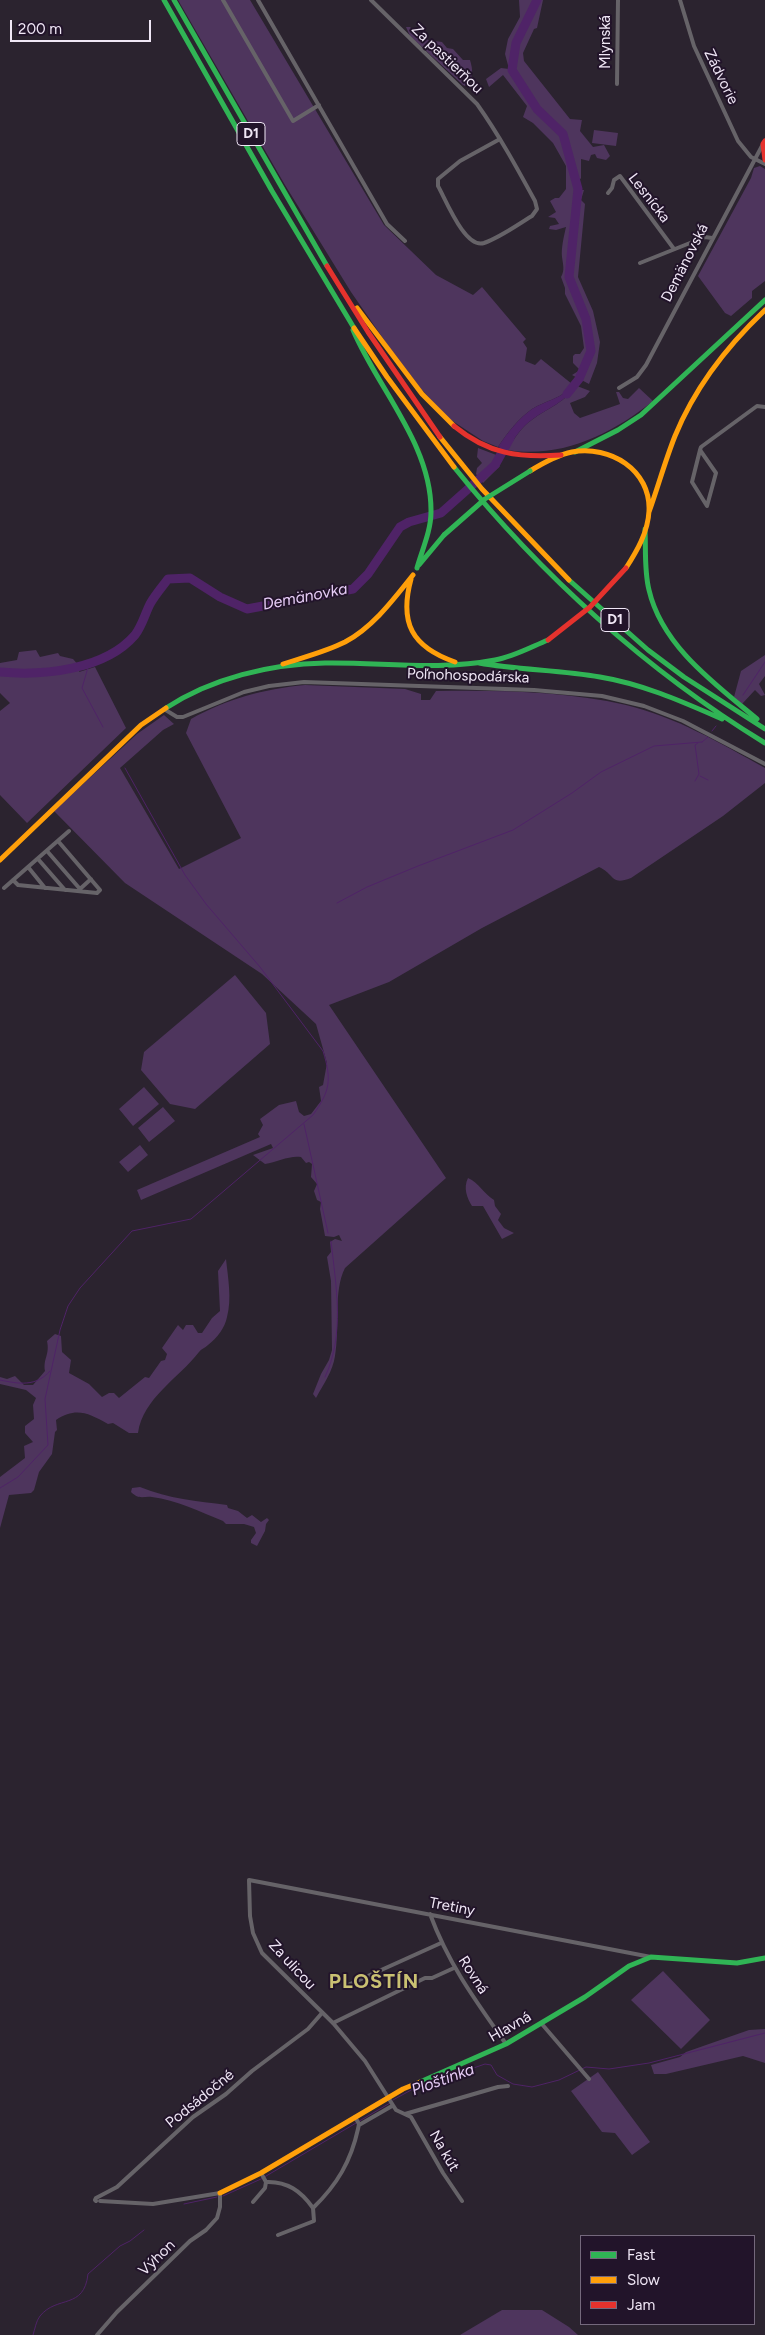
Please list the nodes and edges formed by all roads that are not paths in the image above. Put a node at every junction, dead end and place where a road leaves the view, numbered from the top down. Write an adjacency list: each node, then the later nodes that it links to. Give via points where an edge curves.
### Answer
1 (164, 0): 23 (main road, D1)
2 (174, 0): 20 (main road, D1)
3 (223, 0): 9 (street, via 293,122)
4 (258, 0): 9 (street)
5 (371, 0): 10 (street, Za pastierňou, via 472,99)
6 (618, 0): 8 (street, Mlynská)
7 (680, 0): 12 (street, Zádvorie, via 700,60 738,141)
8 (617, 84)
9 (319, 105): 17 (street, via 387,224)
10 (500, 139): 10 (street, Za pastierňou, via 460,161 438,180 438,186 466,237 475,243 485,242 532,216 536,209 535,201)
11 (764, 142): 12 (street, Demänovská); 13 (main road)
12 (754, 159): 14 (street); 16 (street, Demänovská)
13 (765, 160)
14 (765, 164)
15 (608, 193): 18 (street, Lesnícka, via 614,180 620,176)
16 (712, 238): 18 (street, via 704,237); 24 (street, Demänovská, via 642,371)
17 (405, 241)
18 (674, 249): 19 (street)
19 (640, 264)
20 (329, 269): 28 (main road, via 418,390 458,429 481,445 508,454); 38 (main road, D1, via 396,374 482,489 556,566 618,624 672,668)
21 (765, 300): 27 (main road, via 641,415)
22 (765, 310): 29 (main road, via 711,368 687,409)
23 (349, 318): 31 (main road, via 356,338 413,444 429,488 431,515); 37 (main road, D1, via 417,418 476,494 550,573 611,630)
24 (619, 388)
25 (765, 407): 26 (street, via 755,408 702,444)
26 (700, 450): 26 (street, via 692,482 707,506 716,473)
27 (575, 452): 28 (main road); 29 (main road, via 602,452 630,465 645,487)
28 (561, 456): 31 (main road, bridge, via 486,498 444,535)
29 (649, 512): 30 (main road)
30 (645, 529): 34 (main road, bridge, via 626,568 592,608 568,628 548,640 498,660); 38 (main road, via 650,591 667,630 715,683)
31 (417, 568): 32 (main road)
32 (413, 575): 33 (main road, via 406,607 411,632 429,651); 35 (main road, via 382,613 352,638)
33 (458, 663): 34 (main road); 35 (main road, via 434,666 325,663)
34 (479, 663): 37 (main road, via 616,680 663,694)
35 (277, 666): 36 (main road, via 218,682)
36 (164, 709): 40 (street, Poľnohospodárska, via 174,716 183,717 244,692 304,682 580,693 631,703 675,717); 45 (main road, via 126,737)
37 (733, 724): 39 (main road, D1)
38 (765, 728)
39 (765, 743)
40 (765, 764)
41 (69, 831): 42 (street)
42 (58, 841): 43 (street); 47 (street)
43 (47, 851): 44 (street); 52 (street)
44 (38, 859): 46 (street); 51 (street)
45 (0, 860)
46 (28, 867): 48 (street); 50 (street)
47 (91, 879): 52 (street); 52 (street, via 100,890 97,893)
48 (13, 880): 49 (street); 50 (street, via 18,885)
49 (4, 888)
50 (45, 888): 51 (street)
51 (65, 890): 52 (street)
52 (79, 890)
53 (250, 1880): 54 (street, Tretiny); 60 (street, Za ulicou, via 250,1916 262,1953)
54 (430, 1914): 55 (street, Rovná); 56 (street, Tretiny)
55 (441, 1943): 58 (street, Rovná); 59 (street)
56 (650, 1957): 57 (main road, via 738,1963); 62 (main road, Hlavná)
57 (765, 1958)
58 (454, 1968): 61 (street, via 425,1978); 63 (street, Rovná)
59 (348, 1985)
60 (322, 2013): 61 (street, Za ulicou); 70 (street, Podsádočné, via 308,2029 193,2117 117,2187 94,2200 153,2204)
61 (333, 2023): 66 (street, Za ulicou, via 366,2061)
62 (541, 2023): 63 (main road, Hlavná); 64 (street)
63 (506, 2044): 66 (main road, Hlavná)
64 (589, 2080)
65 (508, 2086): 67 (street)
66 (390, 2102): 67 (street, Na kút, via 398,2112); 68 (street); 68 (main road, Hlavná, via 381,2102)
67 (405, 2114): 71 (street, Na kút, via 413,2120)
68 (357, 2121): 69 (main road); 73 (street, via 348,2163 335,2184)
69 (264, 2177): 70 (main road); 72 (street, via 265,2188); 73 (street, via 288,2184)
70 (222, 2192): 75 (street, Výhon, via 217,2218)
71 (462, 2201)
72 (253, 2202)
73 (313, 2208): 74 (street, via 311,2224)
74 (278, 2235)
75 (97, 2335)

